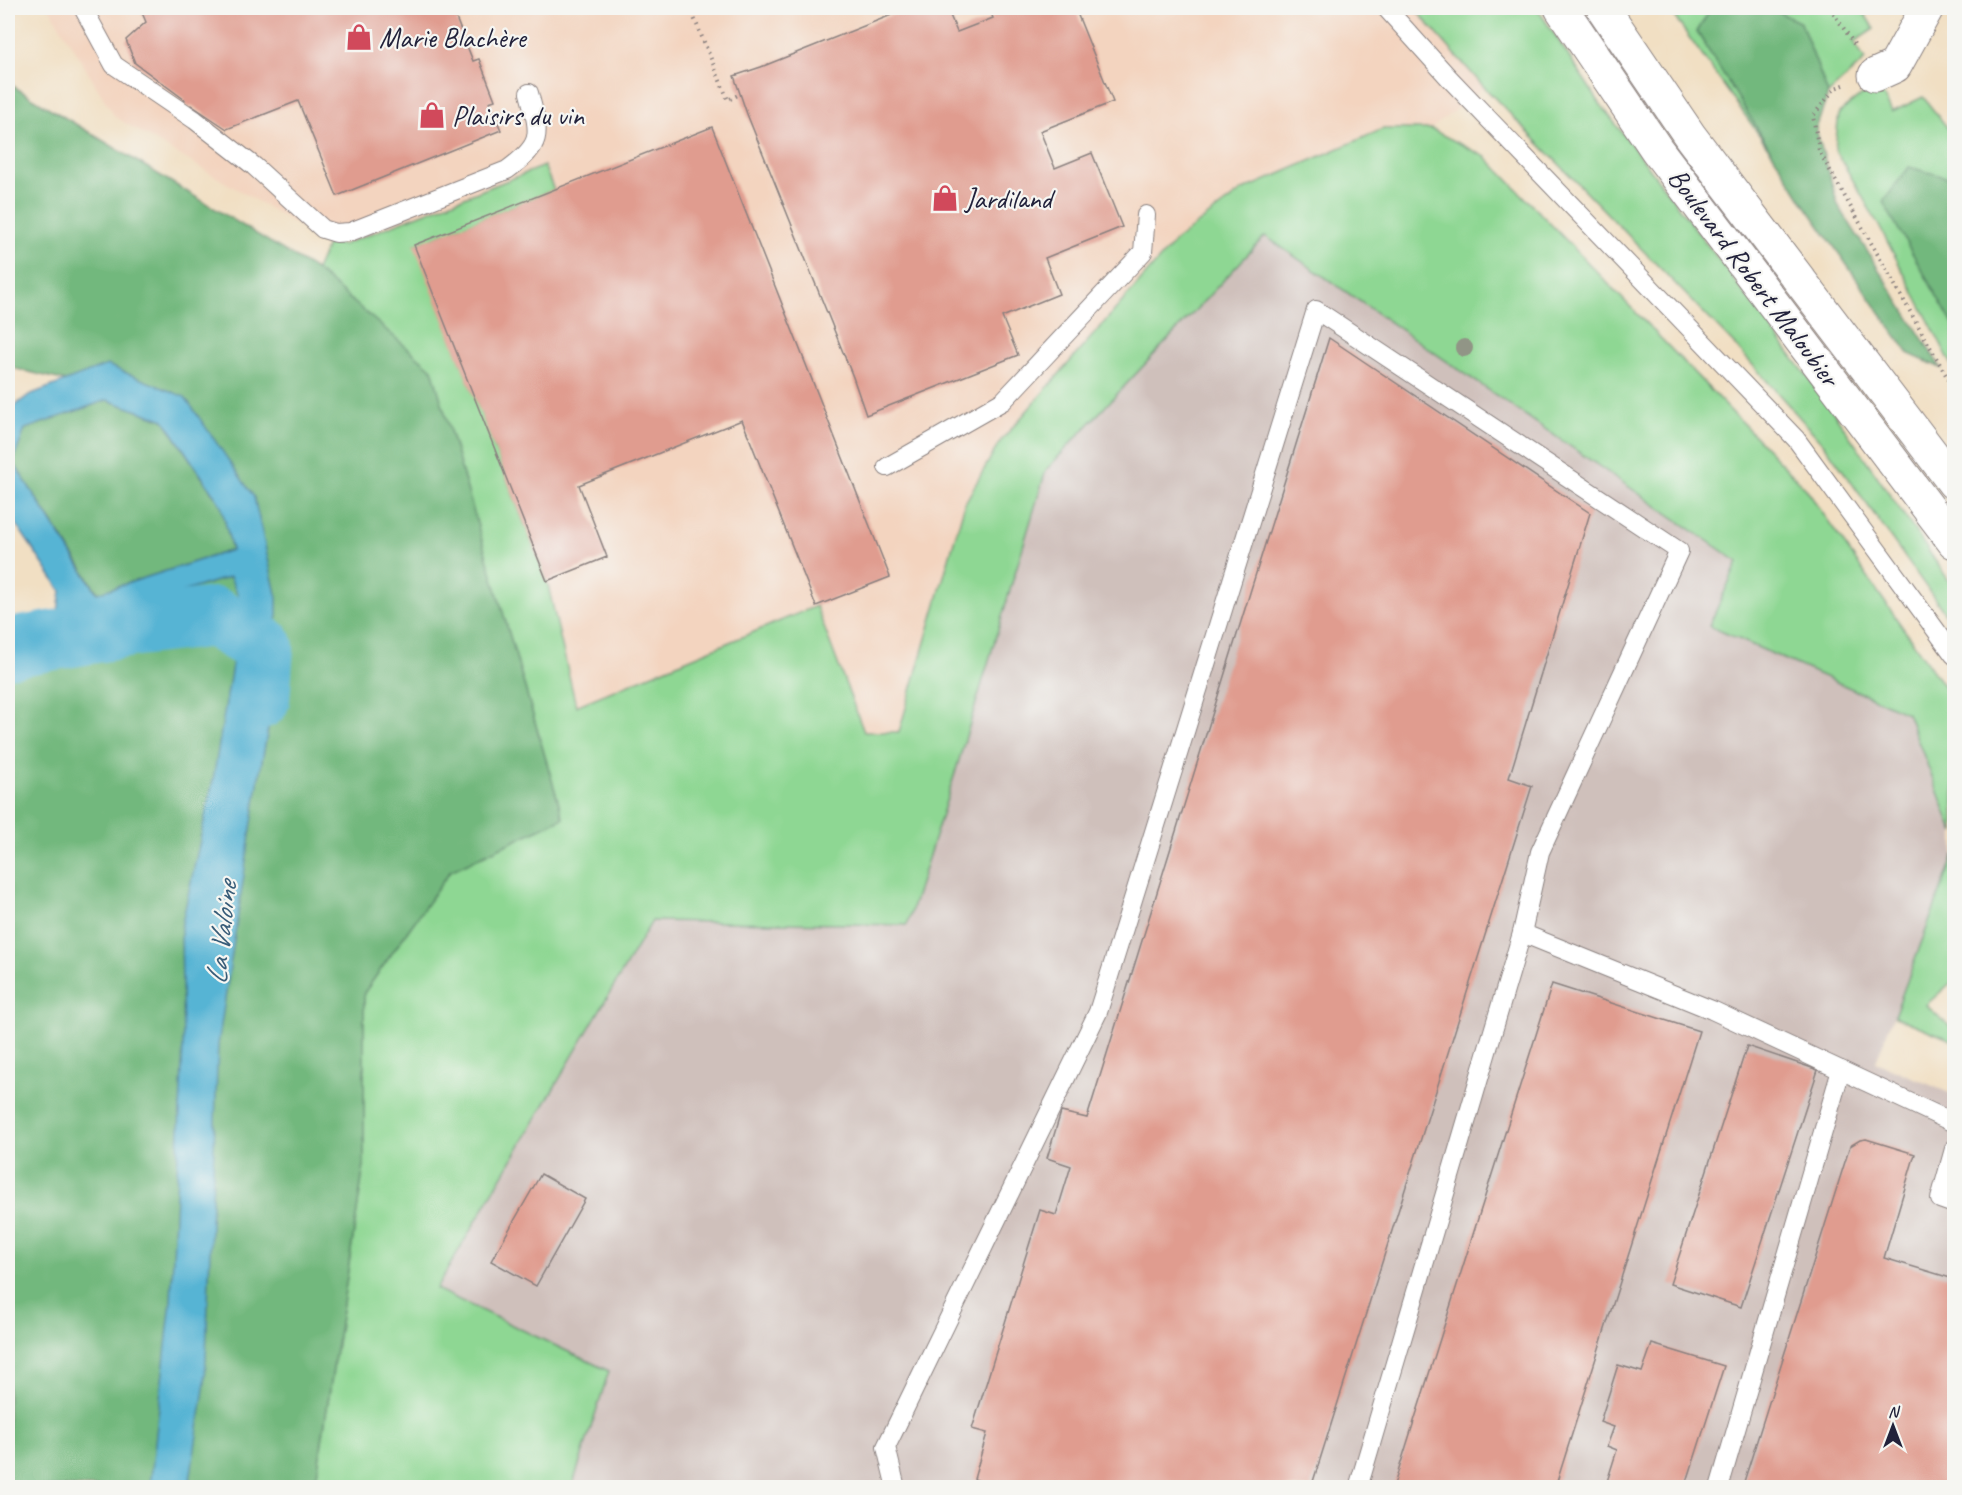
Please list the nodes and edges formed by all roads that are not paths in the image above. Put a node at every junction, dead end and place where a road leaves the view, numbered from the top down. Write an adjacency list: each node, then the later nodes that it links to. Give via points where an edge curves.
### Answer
1 (82, 8): 7 (lane, via 114,65 195,120 254,166 323,229 336,233 350,232 507,170 525,157 536,143 536,121)
2 (1386, 8): 12 (lane, via 1796,439)
3 (1561, 8): 11 (main road, Boulevard Robert Maloubier, via 1657,150)
4 (1603, 8): 10 (main road, Boulevard Robert Maloubier, via 1690,136)
5 (1927, 8): 6 (main road, via 1895,66)
6 (1875, 75)
7 (529, 93)
8 (1146, 215): 9 (lane, via 1143,252 1003,401)
9 (887, 467)
10 (1954, 483)
11 (1954, 542)
12 (1954, 655)
13 (1522, 933): 14 (lane, via 1712,1010); 18 (lane, via 1540,852 1679,551 1316,310 1098,1012 886,1447); 19 (lane)
14 (1841, 1070): 15 (lane); 20 (lane)
15 (1954, 1123)
16 (1954, 1149): 17 (lane, via 1940,1199)
17 (1954, 1204)
18 (896, 1488)
19 (1358, 1488)
20 (1719, 1488)

